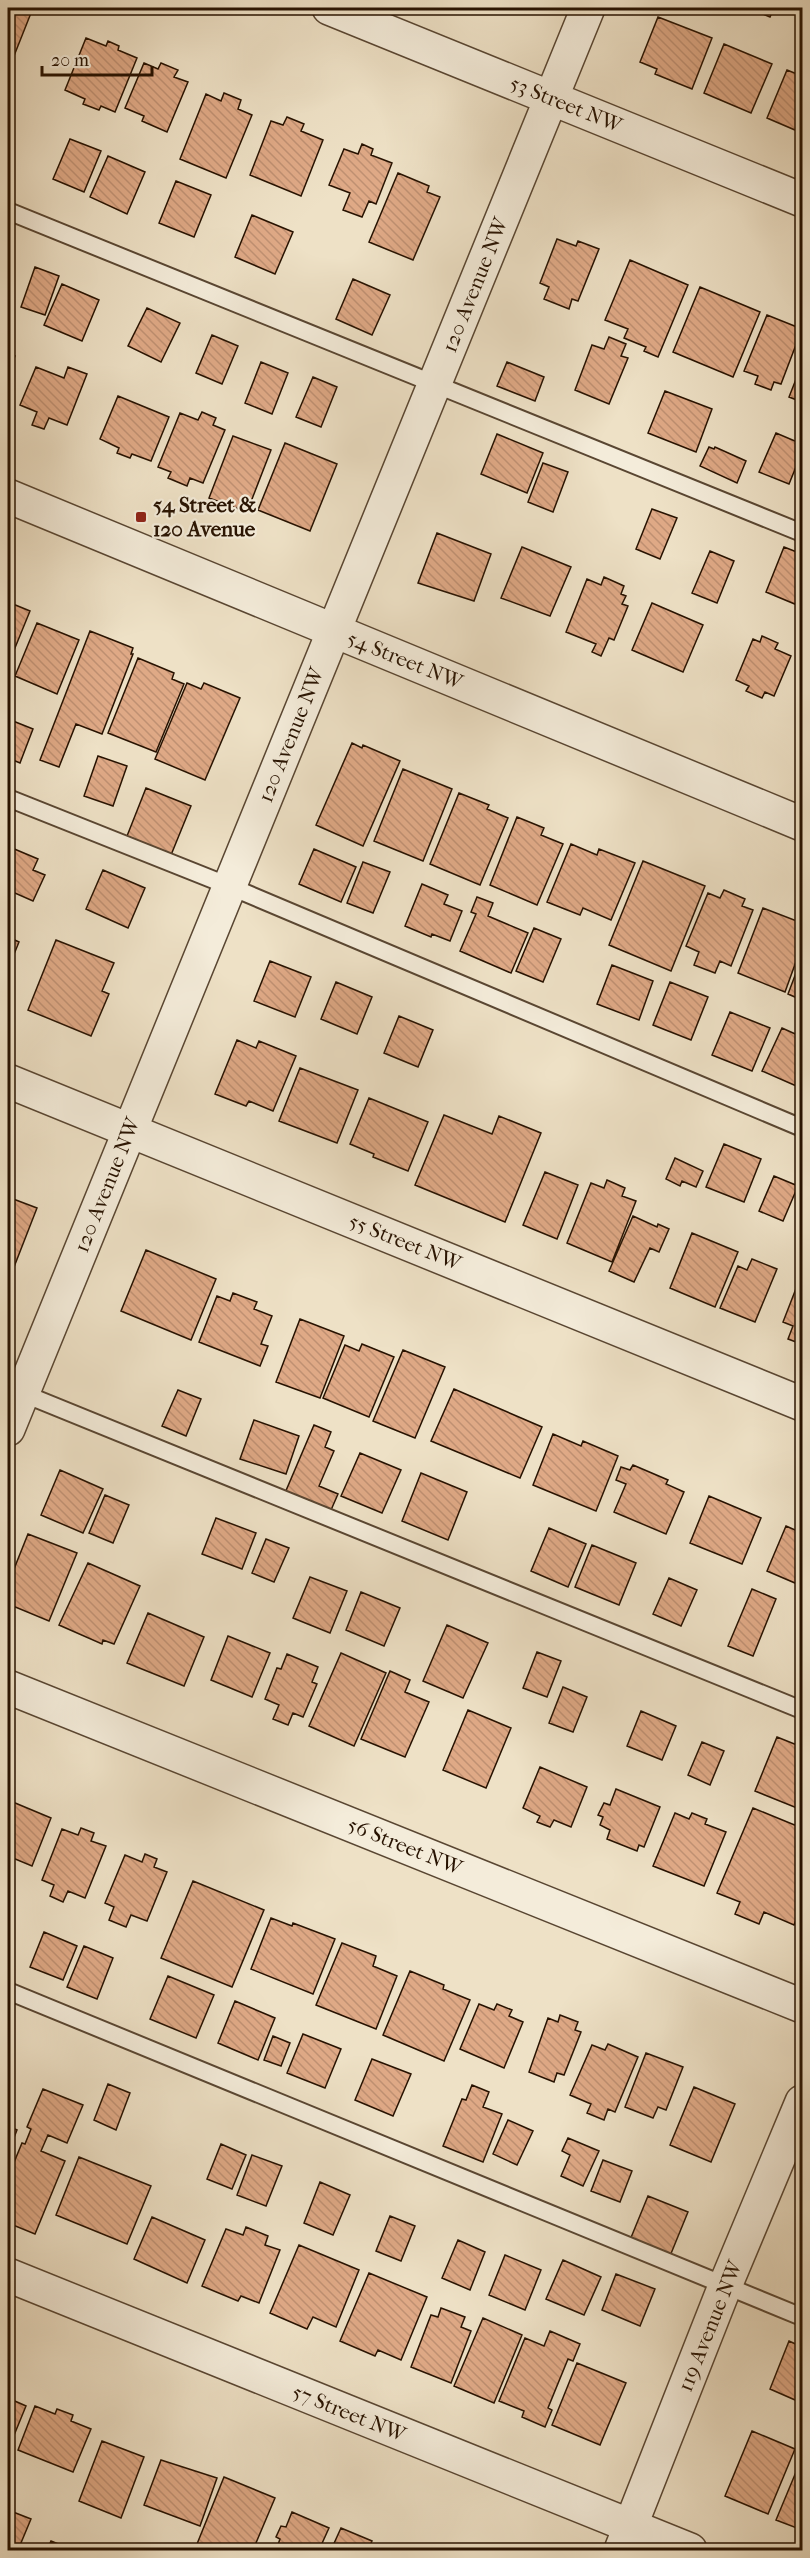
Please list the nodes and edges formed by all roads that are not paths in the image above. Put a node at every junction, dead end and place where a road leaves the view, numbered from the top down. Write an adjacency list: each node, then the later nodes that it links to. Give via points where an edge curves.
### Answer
1 (329, 8): 3 (street, 53 Street NW)
2 (588, 8): 3 (street, 120 Avenue NW)
3 (551, 98): 4 (street, 53 Street NW); 6 (street, 120 Avenue NW)
4 (802, 200)
5 (8, 211): 6 (lane)
6 (435, 384): 8 (lane); 9 (street, 120 Avenue NW)
7 (8, 496): 9 (street, 54 Street NW)
8 (802, 533)
9 (334, 630): 11 (street, 54 Street NW); 12 (street, 120 Avenue NW)
10 (8, 798): 12 (lane)
11 (802, 824)
12 (229, 886): 14 (lane); 15 (street, 120 Avenue NW)
13 (8, 1081): 15 (street, 55 Street NW)
14 (802, 1128)
15 (129, 1130): 16 (street, 120 Avenue NW); 17 (street, 55 Street NW)
16 (15, 1390): 18 (street, 120 Avenue NW); 20 (lane)
17 (802, 1404)
18 (8, 1429)
19 (8, 1687): 22 (street, 56 Street NW)
20 (802, 1710)
21 (8, 1991): 25 (lane)
22 (802, 2006)
23 (802, 2102): 25 (street, 119 Avenue NW)
24 (8, 2275): 27 (street, 57 Street NW)
25 (725, 2286): 26 (lane); 27 (street, 119 Avenue NW)
26 (802, 2317)
27 (626, 2538): 28 (street, 57 Street NW)
28 (690, 2550)

